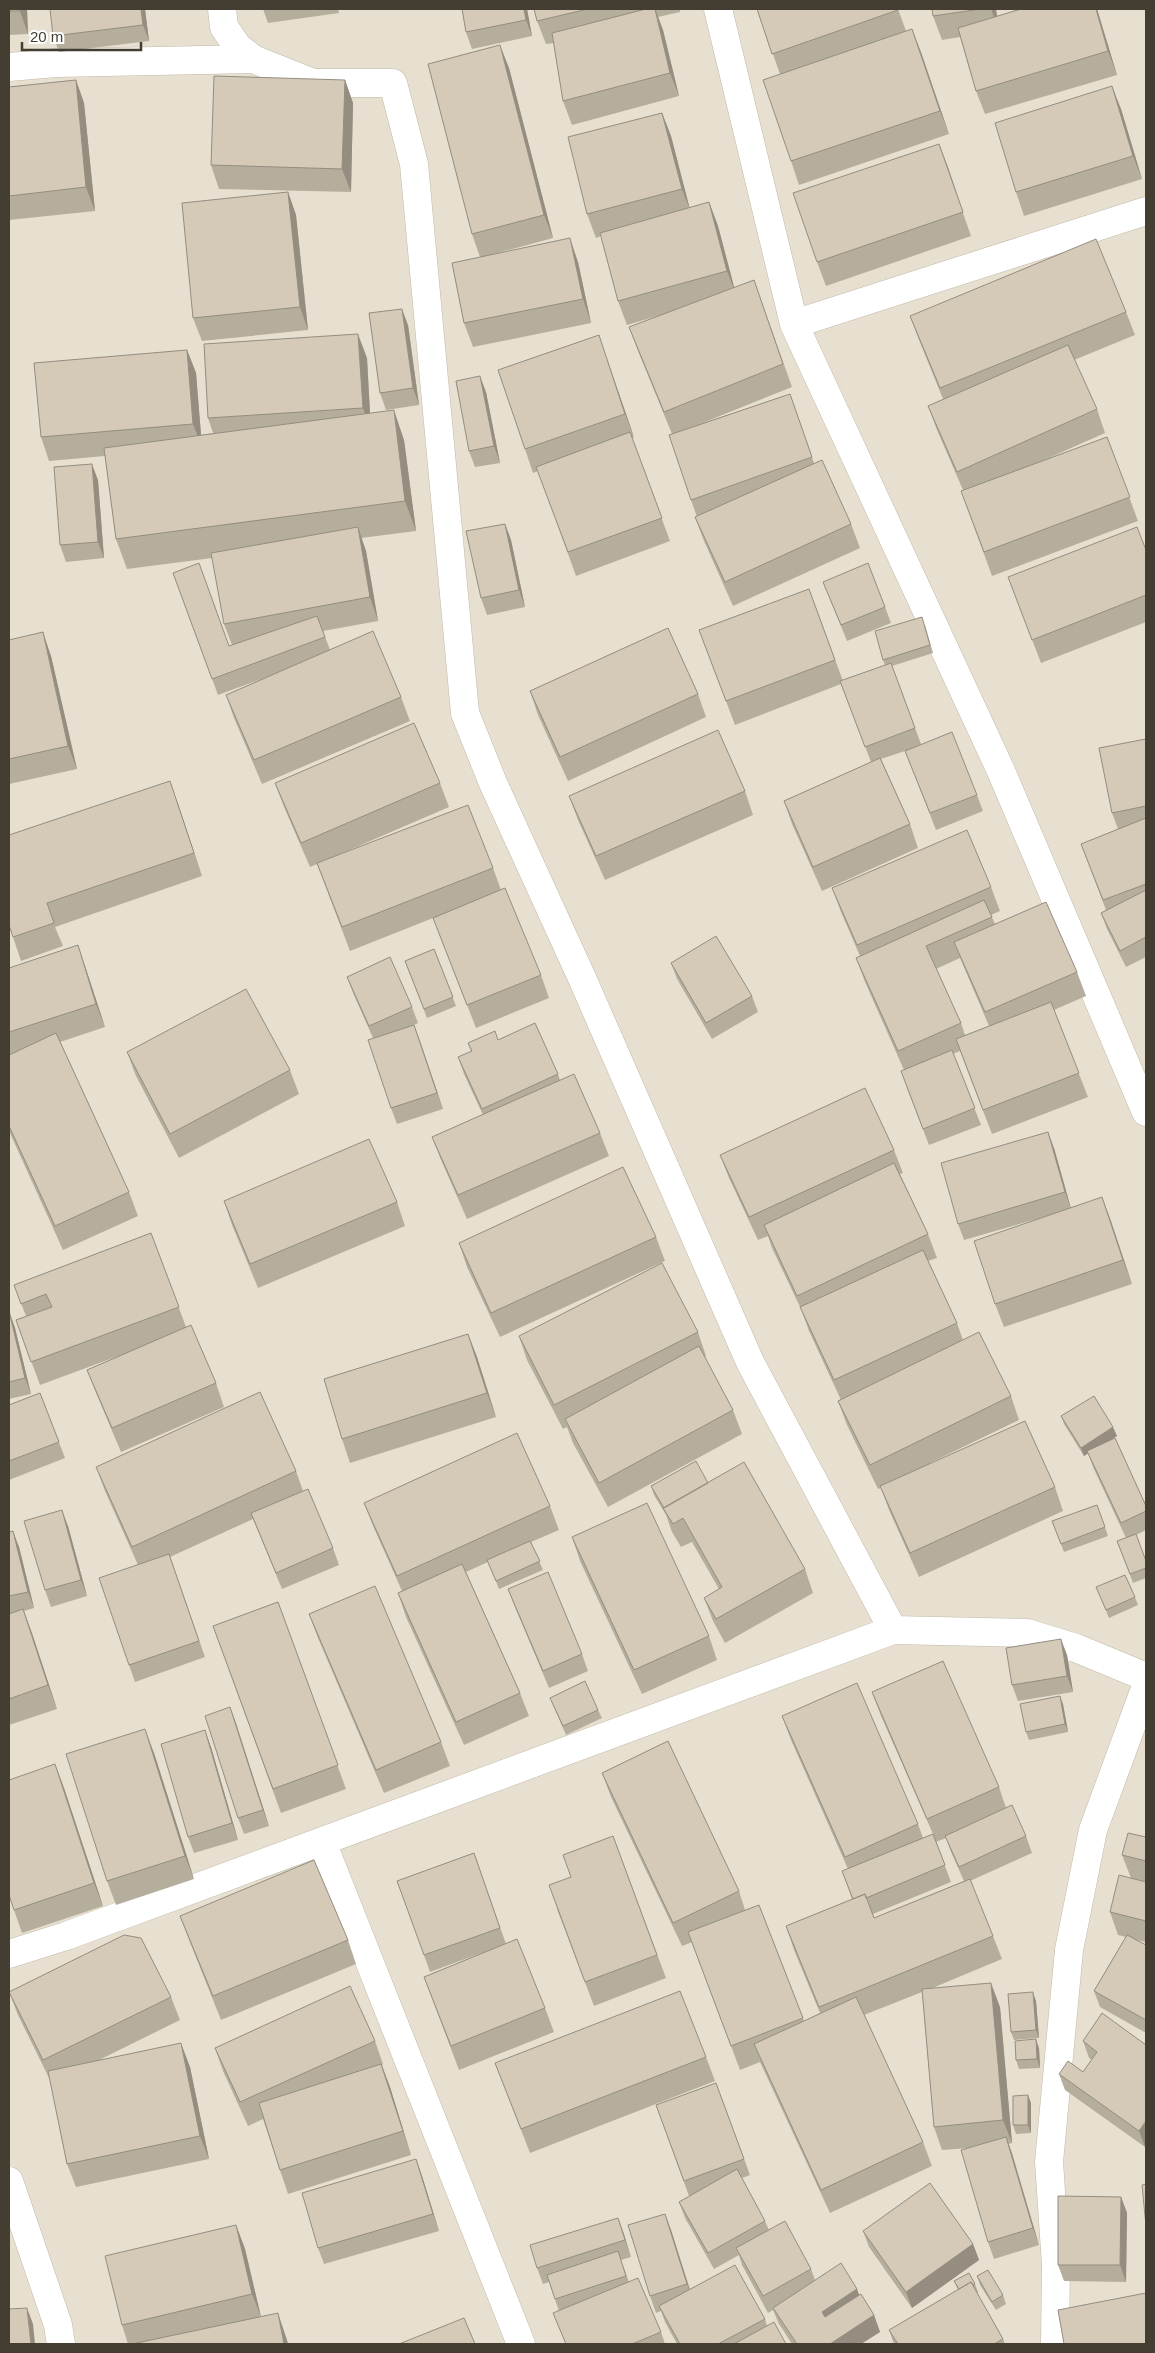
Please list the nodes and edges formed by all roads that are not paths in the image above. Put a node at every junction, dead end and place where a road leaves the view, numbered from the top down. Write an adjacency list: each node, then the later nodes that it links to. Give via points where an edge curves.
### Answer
1 (222, 9): 3 (street, via 224,26 238,46)
2 (718, 9): 6 (street)
3 (253, 59): 4 (street); 8 (street, via 313,83 393,83 414,164 465,713 493,783 750,1362)
4 (9, 67)
5 (1146, 212): 6 (street)
6 (794, 324): 7 (street, via 1001,771)
7 (1146, 1112)
8 (893, 1630): 9 (street, via 1027,1633 1076,1648); 11 (street)
9 (1146, 1677)
10 (1146, 1686): 15 (street, via 1093,1830 1069,1950 1049,2162)
11 (322, 1842): 12 (street); 17 (street)
12 (9, 1954)
13 (9, 2181): 16 (street, via 58,2325)
14 (1083, 2308): 15 (street)
15 (1056, 2312): 18 (street)
16 (61, 2344)
17 (522, 2344)
18 (1056, 2344)

